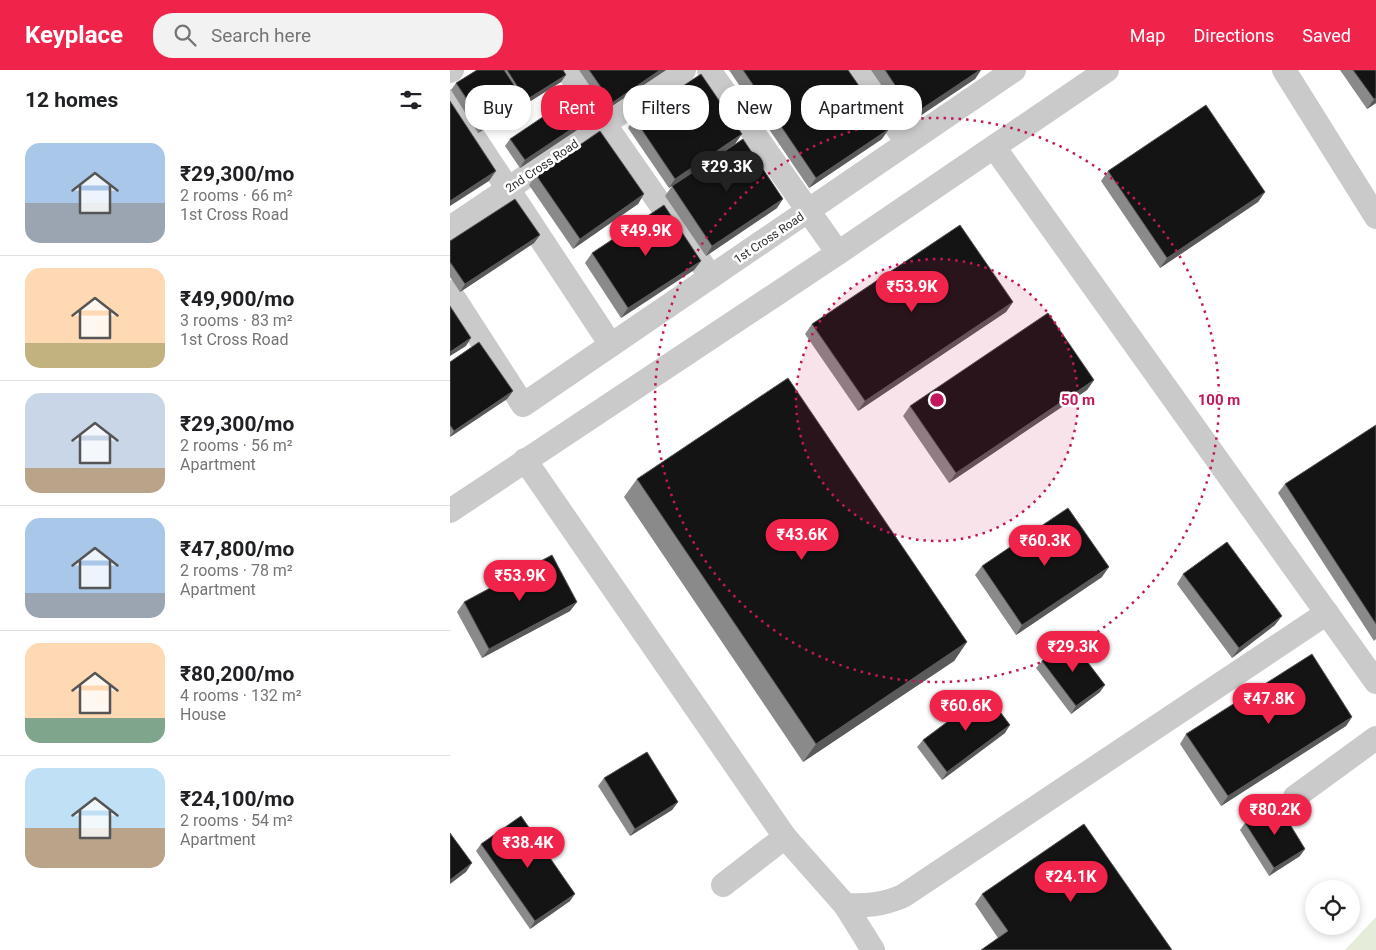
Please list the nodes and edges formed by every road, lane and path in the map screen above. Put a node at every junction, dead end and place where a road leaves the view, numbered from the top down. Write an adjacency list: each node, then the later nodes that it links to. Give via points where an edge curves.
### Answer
1 (567, 70): 8 (street)
2 (684, 70): 10 (street, 2nd Cross Road)
3 (709, 70): 16 (street)
4 (858, 70): 13 (street)
5 (1107, 70): 14 (street)
6 (1284, 70): 17 (street)
7 (1001, 74): 13 (street, 1st Cross Road)
8 (577, 85)
9 (450, 101): 15 (street)
10 (613, 118)
11 (595, 130): 15 (street, 2nd Cross Road)
12 (608, 130): 20 (street)
13 (907, 144): 16 (street, 1st Cross Road)
14 (994, 147): 19 (street); 25 (street)
15 (508, 189): 18 (street, 2nd Cross Road); 22 (street)
16 (808, 211): 19 (street); 20 (street, 1st Cross Road)
17 (1376, 217)
18 (450, 228)
19 (838, 253): 23 (street)
20 (711, 277): 22 (street, 1st Cross Road)
21 (450, 292): 22 (street, 1st Cross Road, via 524,406)
22 (611, 345)
23 (525, 460): 24 (street); 29 (street)
24 (450, 511)
25 (1328, 613): 26 (street); 31 (street, via 903,896 887,903)
26 (1376, 682)
27 (1376, 738): 28 (street)
28 (1295, 797)
29 (785, 837): 30 (street); 31 (street)
30 (723, 885)
31 (845, 905): 32 (street)
32 (873, 950)

